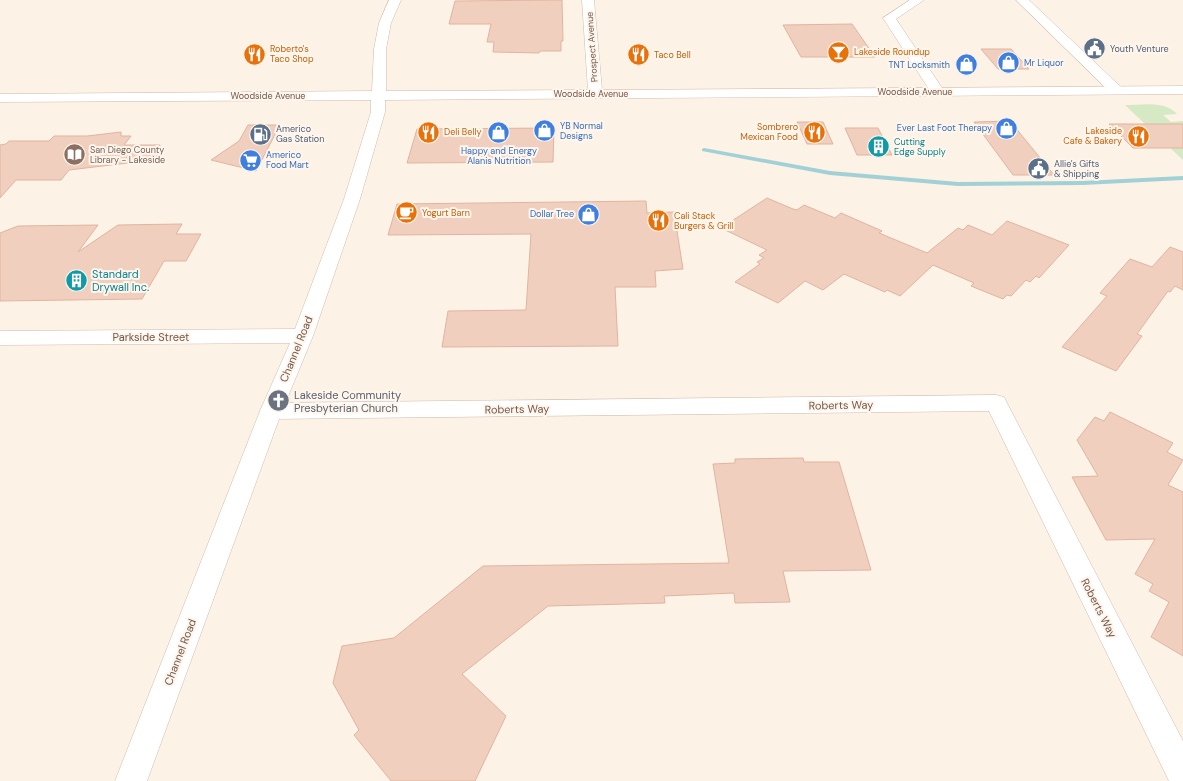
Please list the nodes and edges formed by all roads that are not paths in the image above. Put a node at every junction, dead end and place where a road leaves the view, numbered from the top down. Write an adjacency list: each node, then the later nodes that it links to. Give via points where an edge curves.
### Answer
1 (395, 0): 9 (street, Channel Road, via 385,23 380,49)
2 (588, 0): 8 (street, Prospect Avenue)
3 (918, 0): 7 (street, via 889,18)
4 (1022, 0): 6 (street)
5 (1183, 90): 6 (street, Woodside Avenue)
6 (1117, 91): 7 (street, Woodside Avenue)
7 (937, 92): 8 (street, Woodside Avenue)
8 (595, 94): 9 (street, Woodside Avenue)
9 (379, 96): 10 (street, Woodside Avenue); 11 (street, Channel Road, via 374,128 352,199)
10 (0, 98)
11 (303, 336): 12 (street, Parkside Street); 13 (street, Channel Road)
12 (0, 338)
13 (271, 411): 14 (street, Roberts Way, via 996,403); 15 (street, Channel Road)
14 (1183, 774)
15 (131, 781)

